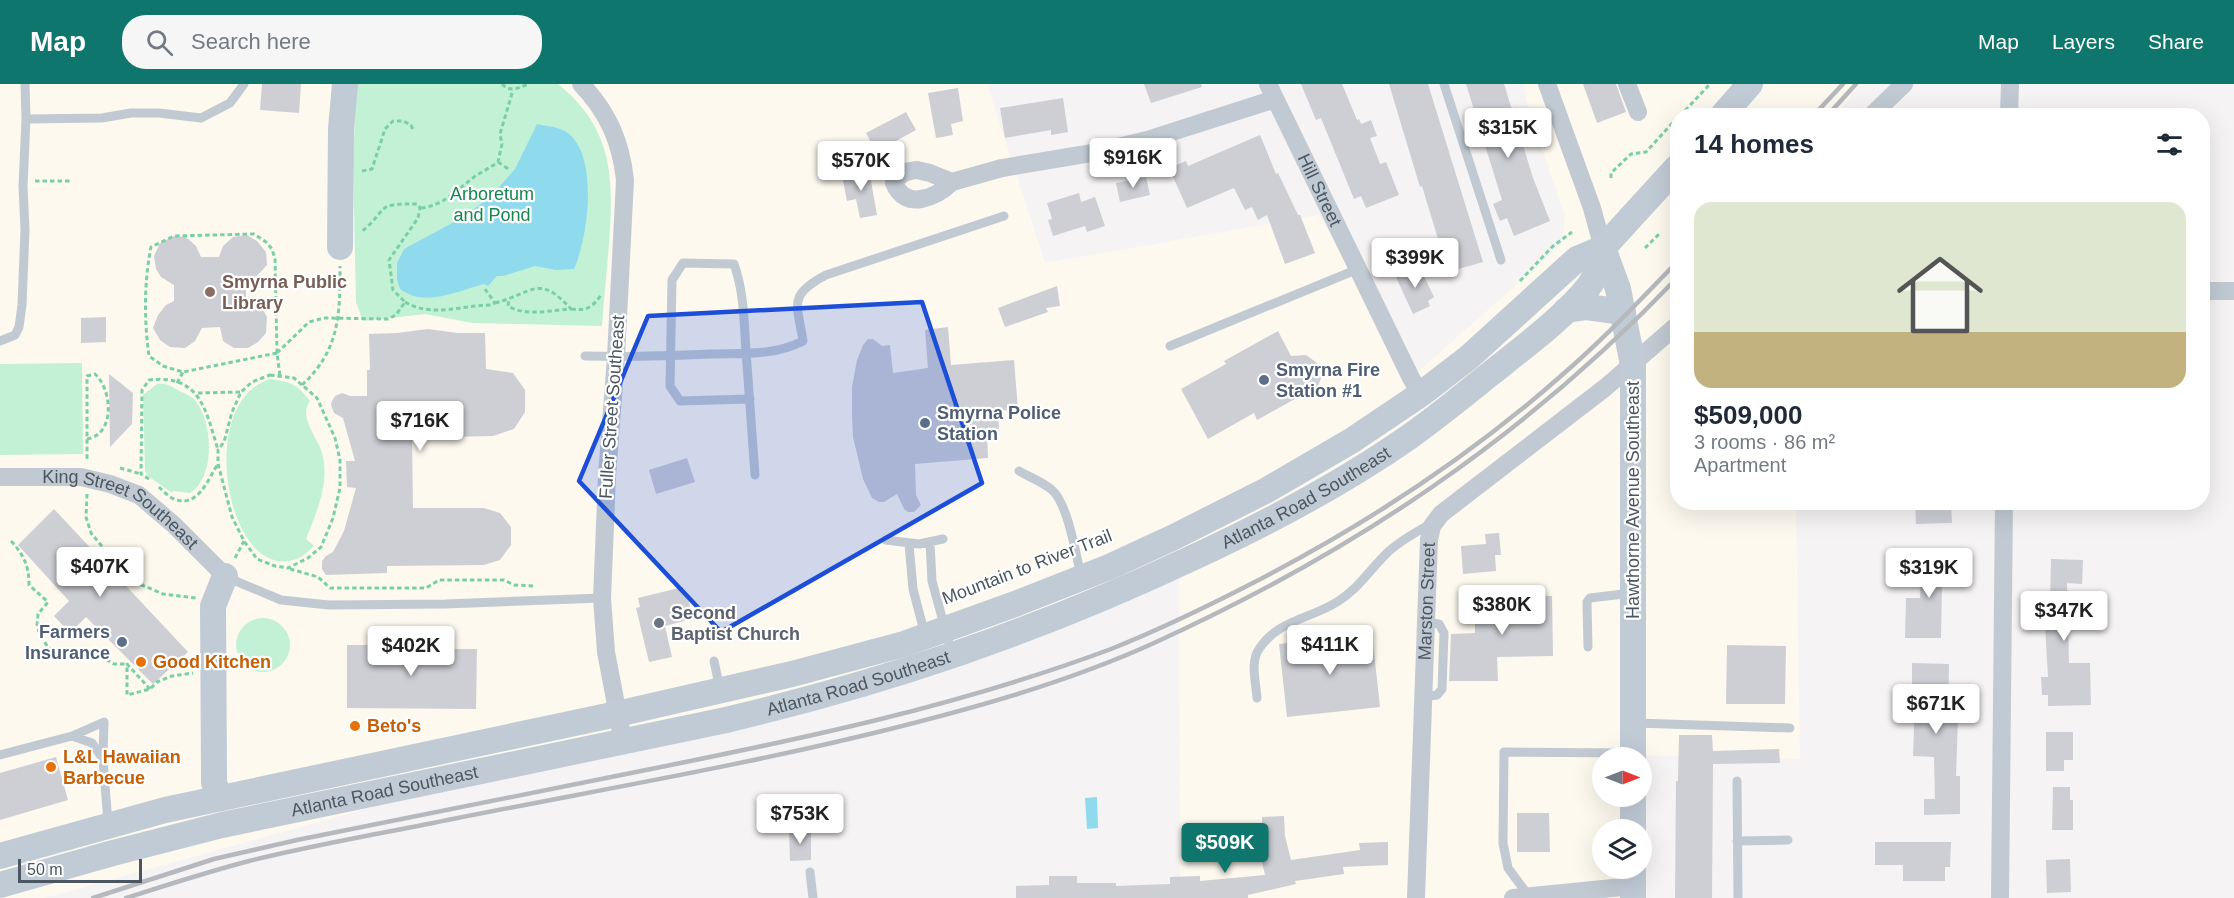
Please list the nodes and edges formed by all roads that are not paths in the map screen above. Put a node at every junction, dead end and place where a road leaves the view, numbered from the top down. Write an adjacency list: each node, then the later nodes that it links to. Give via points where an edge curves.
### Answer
1 (26, 84): 16 (lane)
2 (244, 84): 16 (lane, via 230,104 201,118 131,113 102,118)
3 (345, 84): 20 (main road, via 341,129)
4 (581, 84): 34 (street, Fuller Street Southeast, via 612,125 622,156 625,206)
5 (1444, 84): 22 (lane)
6 (1547, 84): 21 (street)
7 (1627, 84): 15 (street)
8 (1750, 84): 12 (main road)
9 (1904, 84): 13 (street)
10 (2010, 84): 14 (street)
11 (1271, 91): 18 (street, via 1147,140 1002,168); 23 (street, Hill Street)
12 (1729, 108)
13 (1879, 108)
14 (2009, 108)
15 (1638, 112)
16 (27, 119): 29 (lane, via 19,327 15,335)
17 (1670, 175): 21 (main road, Atlanta Road Southeast)
18 (952, 182)
19 (1004, 216): 31 (lane, via 807,285 797,306 802,341 773,352)
20 (349, 240)
21 (1603, 248): 26 (main road, Atlanta Road Southeast, via 1591,284); 27 (main road, Hawthorne Avenue Southeast); 37 (main road, Atlanta Road Southeast, via 1577,259 1468,358)
22 (1501, 261)
23 (1358, 269): 30 (lane); 37 (street, Hill Street, via 1411,378)
24 (2210, 291): 25 (street)
25 (2234, 291)
26 (1566, 310): 27 (main road, via 1587,307); 37 (main road, Atlanta Road Southeast, via 1520,351)
27 (1623, 312): 35 (main road, Hawthorne Avenue Southeast)
28 (1670, 331): 35 (street, Marston Street)
29 (0, 341)
30 (1170, 346)
31 (746, 353): 33 (lane); 33 (lane, via 741,284 734,264 683,264 672,280); 36 (lane)
32 (585, 356): 34 (lane)
33 (672, 356): 34 (lane); 36 (lane, via 670,386 680,401)
34 (616, 357): 51 (street, Fuller Street Southeast)
35 (1633, 365): 43 (street, Marston Street); 50 (main road, Hawthorne Avenue Southeast)
36 (750, 399): 39 (lane)
37 (1428, 404): 41 (main road, Atlanta Road Southeast, via 1351,441)
38 (1019, 471): 49 (lane, via 1052,490 1058,498)
39 (755, 475)
40 (0, 477): 48 (street, King Street Southeast, via 87,478 140,495)
41 (1273, 503): 49 (main road, Atlanta Road Southeast); 54 (main road, Atlanta Road Southeast, via 1205,552 1089,605)
42 (2004, 510): 80 (street)
43 (1436, 520): 57 (lane, via 1387,553 1357,587 1336,603 1272,634 1257,651); 78 (street, Marston Street, via 1428,540)
44 (943, 539): 46 (lane)
45 (886, 540): 47 (lane)
46 (930, 542): 47 (lane); 52 (lane)
47 (909, 544): 52 (lane, via 913,589)
48 (225, 576): 51 (lane, via 281,600 329,605); 68 (main road, via 213,606 214,783)
49 (1081, 578): 52 (main road, Atlanta Road Southeast)
50 (1632, 593): 53 (lane, via 1590,598); 59 (main road, Hawthorne Avenue Southeast)
51 (602, 598): 58 (street, Fuller Street Southeast)
52 (935, 633): 54 (lane); 56 (main road, Atlanta Road Southeast)
53 (1588, 647)
54 (953, 656): 62 (main road, Atlanta Road Southeast, via 797,703)
55 (714, 661): 56 (lane)
56 (720, 691): 58 (main road, Atlanta Road Southeast)
57 (1257, 699)
58 (617, 714): 62 (street, Fuller Street Southeast); 68 (main road, Atlanta Road Southeast)
59 (1633, 723): 60 (lane); 63 (main road, Hawthorne Avenue Southeast)
60 (1790, 728)
61 (72, 736): 65 (lane); 66 (lane, via 92,743); 66 (lane, via 104,722)
62 (623, 741): 75 (main road, Atlanta Road Southeast, via 212,828)
63 (1633, 747)
64 (1592, 754): 76 (lane, via 1504,752 1503,843)
65 (0, 755)
66 (103, 759): 69 (lane)
67 (1737, 781): 71 (lane)
68 (220, 798): 69 (main road, Atlanta Road Southeast)
69 (108, 826): 72 (main road, Atlanta Road Southeast)
70 (1788, 840): 71 (lane)
71 (1737, 841): 79 (lane)
72 (0, 856)
73 (810, 872): 77 (lane)
74 (1633, 884): 76 (street)
75 (0, 885)
76 (1520, 897)
77 (813, 898)
78 (1416, 898)
79 (1738, 898)
80 (2000, 898)

